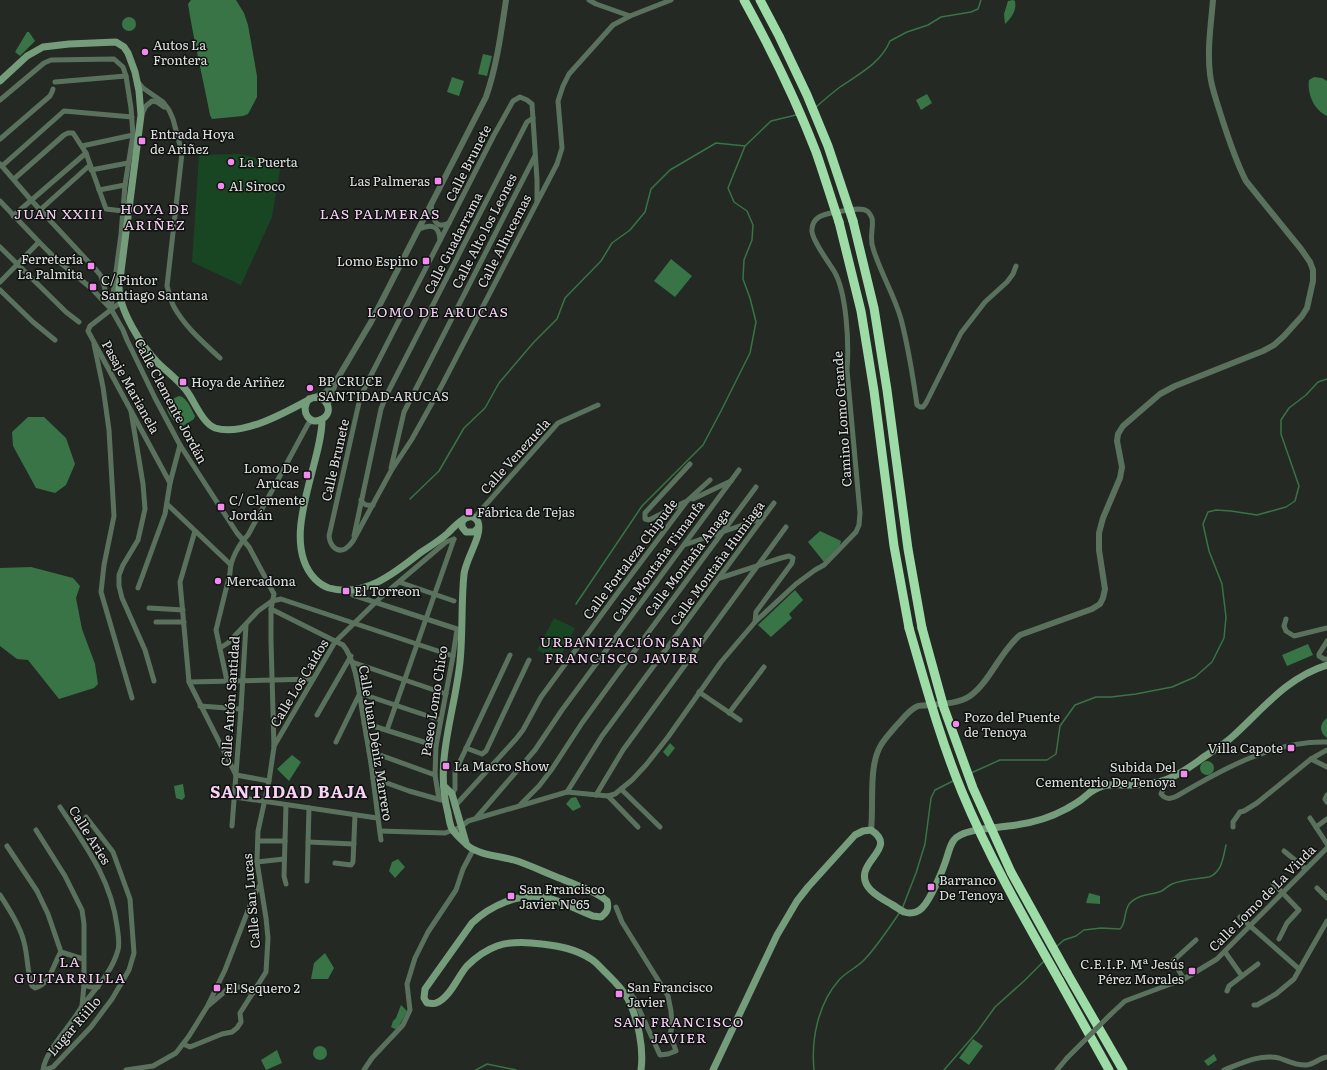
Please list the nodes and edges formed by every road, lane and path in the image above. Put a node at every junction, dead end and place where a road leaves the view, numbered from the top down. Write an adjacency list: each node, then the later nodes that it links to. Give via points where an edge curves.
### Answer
1 (506, 0): 35 (street, via 496,62 488,90)
2 (589, 0): 10 (street)
3 (659, 0): 9 (street)
4 (671, 0): 7 (street, Calle Alhucemas)
5 (1213, 0): 185 (street, via 1209,45 1213,89 1246,181 1310,262 1313,281 1307,308 1274,345 1160,394 1123,426 1117,441 1122,467 1120,478 1099,533 1105,589 1100,604 1092,610 1020,635 970,696 959,702 917,706 910,711 887,736 876,757)
6 (742, 1): 239 (highway, bridge, via 758,24 795,101 839,222 861,311 894,546 909,628 933,711 961,792 1000,875)
7 (663, 2): 9 (street, Calle Alhucemas)
8 (761, 2): 240 (highway, bridge, via 828,146 853,221 874,308 908,549 922,628 944,708 973,788 1011,872)
9 (654, 7): 10 (street, Calle Alhucemas)
10 (630, 16): 34 (street, Calle Alhucemas, via 613,25 569,74 558,101 562,148 557,164)
11 (126, 76): 14 (street); 16 (street, via 123,67 114,59 51,60 44,62); 19 (street)
12 (0, 81): 13 (main road, via 27,56 43,47 111,42 120,44 128,53)
13 (136, 81): 17 (street, via 163,102); 18 (main road)
14 (55, 82)
15 (53, 89): 22 (street, via 50,96)
16 (0, 100)
17 (168, 110): 18 (street, via 152,101); 57 (street, via 182,153 167,286 174,306 184,322)
18 (141, 115): 48 (main road, via 119,287)
19 (132, 117): 21 (street); 27 (street, via 64,111)
20 (533, 118): 25 (street); 39 (street, Calle Brunete, via 532,104 520,97 513,101); 73 (street, Calle Guadarrama, via 527,122 386,396)
21 (133, 136): 23 (street); 26 (street)
22 (0, 139)
23 (82, 146): 24 (street); 29 (street, via 73,133 68,133)
24 (86, 153): 28 (street); 32 (street)
25 (535, 156): 34 (street); 68 (street, Calle Alto los Leones, via 404,412)
26 (128, 164): 28 (street); 30 (street)
27 (1, 165): 29 (street)
28 (91, 167): 31 (street); 36 (street)
29 (14, 179): 32 (street)
30 (125, 185): 31 (street); 37 (street)
31 (99, 190): 37 (street, via 106,208)
32 (31, 200): 36 (street); 38 (street)
33 (0, 201): 38 (street, Calle Clemente Jordán)
34 (536, 202): 68 (street, Calle Alhucemas, via 442,385)
35 (431, 204): 39 (street, via 435,222 445,225); 40 (street)
36 (40, 210): 49 (street, via 101,276)
37 (123, 211): 49 (street)
38 (13, 216): 42 (street, Calle Clemente Jordán)
39 (449, 222): 41 (street, Calle Brunete)
40 (419, 229): 41 (street, via 426,226 436,228); 58 (street, via 371,322)
41 (440, 241): 90 (street, Calle Brunete, via 360,398 329,536 330,543)
42 (39, 242): 44 (street); 49 (street, Calle Clemente Jordán)
43 (0, 247): 44 (street)
44 (18, 264): 46 (street); 51 (street)
45 (1016, 266): 109 (street, Camino Lomo Grande, via 1007,282 985,302 961,333 926,403 920,408 917,405 901,320 892,291 872,247 872,218 868,211 860,209 828,213 819,216 813,223 811,231 835,273 843,301 849,348 847,370 859,525 856,532 824,565 796,584)
46 (0, 282)
47 (0, 290): 55 (street)
48 (121, 302): 49 (street, Pasaje Marianela); 50 (main road)
49 (111, 309): 52 (street, Calle Clemente Jordán); 56 (street, Pasaje Marianela, via 90,326 88,331)
50 (127, 316): 52 (street); 53 (main road)
51 (79, 322)
52 (119, 322): 54 (street, Calle Clemente Jordán)
53 (131, 325): 54 (street, Calle Clemente Jordán); 62 (main road, via 156,361 184,387 206,422 214,427 230,430 245,427)
54 (123, 330): 65 (street, Calle Clemente Jordán)
55 (55, 340)
56 (94, 344): 63 (street, Pasaje Marianela); 134 (street, via 109,430 114,516 101,592)
57 (220, 358)
58 (336, 381): 59 (street, via 325,393); 60 (street)
59 (310, 399): 60 (main road, via 321,398); 62 (main road); 64 (main road, via 305,406)
60 (328, 404): 64 (main road, via 325,418)
61 (598, 405): 79 (street, Calle Venezuela, via 558,423)
62 (289, 410): 64 (main road, via 299,410)
63 (131, 412): 71 (street, Pasaje Marianela); 129 (street, via 145,510 138,540 119,574 119,586 145,650)
64 (312, 419): 87 (street); 97 (main road, via 322,430 305,496 301,550 305,565 318,581 329,588)
65 (180, 445): 71 (street); 87 (street, Calle Clemente Jordán)
66 (690, 464): 74 (street, via 645,513 645,519 649,520)
67 (739, 470): 70 (street, Calle Montaña Timanfa)
68 (391, 471): 77 (street, Calle Alhucemas)
69 (710, 480): 74 (street, Calle Fortaleza Chipude)
70 (732, 480): 74 (street); 89 (street, Calle Montaña Timanfa)
71 (170, 483): 76 (street)
72 (756, 487): 83 (street, Calle Montaña Anaga)
73 (361, 500): 77 (street, via 364,505); 88 (street, Calle Guadarrama)
74 (687, 501): 169 (street, Calle Fortaleza Chipude, via 541,696 523,730)
75 (774, 503): 78 (street, Calle Montaña Humiaga)
76 (167, 504): 84 (street); 96 (street)
77 (373, 505): 88 (street, Calle Alhucemas)
78 (764, 517): 83 (street); 94 (street, Calle Montaña Humiaga)
79 (474, 518): 80 (main road); 82 (main road, via 478,522)
80 (464, 519): 85 (main road); 86 (main road, via 462,527)
81 (786, 527): 93 (street)
82 (478, 528): 86 (main road, via 474,532); 91 (main road, via 479,532)
83 (724, 530): 89 (street); 168 (street, Calle Montaña Anaga, via 582,723 552,769)
84 (195, 531): 92 (street); 104 (street, via 180,582)
85 (449, 532): 86 (main road); 97 (main road, via 388,578)
86 (467, 532): 91 (main road, via 472,542)
87 (243, 540): 92 (street); 99 (street, Calle Clemente Jordán, via 250,547 274,594)
88 (353, 541): 90 (street, Calle Alhucemas)
89 (684, 545): 175 (street, Calle Montaña Timanfa, via 535,750)
90 (341, 550)
91 (471, 550): 158 (main road, via 464,574 462,648 444,756)
92 (230, 564): 116 (street, via 216,630)
93 (758, 565): 94 (street); 109 (street, via 789,556 794,558 756,612); 162 (street, via 623,750)
94 (719, 578): 160 (street, Calle Montaña Humiaga, via 602,736)
95 (399, 582): 98 (street); 98 (street, Calle Los Caídos, via 446,542 454,539); 101 (street, Calle Los Caídos)
96 (138, 588)
97 (348, 590): 101 (street, via 352,595)
98 (434, 594): 100 (street); 105 (street)
99 (272, 601): 103 (street); 110 (street, via 280,599); 111 (street)
100 (454, 601)
101 (376, 602): 105 (street); 110 (street, Calle Los Caídos)
102 (149, 608): 104 (street)
103 (271, 609): 114 (street, Calle Juan Déniz Marrero); 127 (street)
104 (183, 610): 108 (street)
105 (425, 619): 115 (street); 118 (street, Paseo Lomo Chico, via 456,629)
106 (1286, 619): 112 (street, via 1286,631 1294,636)
107 (156, 622): 108 (street)
108 (184, 622): 130 (street)
109 (755, 622): 131 (street, Camino Lomo Grande)
110 (354, 623): 114 (street, Calle Los Caídos); 115 (street)
111 (246, 624): 116 (street); 126 (street, Calle Antón Santidad)
112 (1327, 628)
113 (1327, 640): 120 (street, via 1319,656)
114 (335, 642): 119 (street, Calle Juan Déniz Marrero, via 348,650); 124 (street, Calle Los Caídos)
115 (417, 644): 118 (street); 128 (street)
116 (220, 648): 125 (street)
117 (510, 655): 148 (street)
118 (453, 656): 132 (street, Paseo Lomo Chico)
119 (351, 659): 128 (street); 133 (street, Calle Juan Déniz Marrero); 139 (street)
120 (1327, 659)
121 (529, 660): 148 (street, via 486,751 482,754)
122 (1327, 666): 155 (main road, via 1303,674 1287,685 1230,738 1195,764)
123 (764, 667): 138 (street)
124 (313, 679): 127 (street); 146 (street, Calle Los Caídos)
125 (227, 680): 126 (street); 130 (street)
126 (242, 680): 127 (street); 137 (street, Calle Antón Santidad)
127 (271, 680): 146 (street)
128 (404, 680): 132 (street); 135 (street)
129 (154, 681)
130 (189, 682): 136 (street)
131 (699, 692): 138 (street); 159 (street, Camino Lomo Grande, via 646,765)
132 (446, 694): 140 (street, Paseo Lomo Chico)
133 (360, 695): 135 (street); 142 (street, Calle Juan Déniz Marrero); 144 (street)
134 (132, 698)
135 (395, 705): 140 (street); 143 (street)
136 (200, 706): 137 (street); 153 (street)
137 (242, 708): 153 (street, Calle Antón Santidad)
138 (729, 713): 141 (street)
139 (317, 715)
140 (440, 720): 147 (street, Paseo Lomo Chico)
141 (740, 720)
142 (364, 723): 143 (street); 150 (street, Calle Juan Déniz Marrero)
143 (387, 730): 147 (street)
144 (336, 742)
145 (1327, 742): 155 (street, via 1302,743 1266,752 1225,769 1167,799 1161,794)
146 (274, 746): 157 (street, Calle San Lucas)
147 (436, 746): 154 (street, Paseo Lomo Chico)
148 (466, 748): 161 (street, via 455,772 455,789)
149 (1327, 750): 151 (street)
150 (369, 751): 154 (street); 156 (street, Calle Juan Déniz Marrero)
151 (1311, 759): 152 (street); 182 (street, via 1257,803 1240,812 1233,822)
152 (1327, 767)
153 (236, 775): 157 (street); 164 (street, Calle Antón Santidad)
154 (435, 775): 165 (street, Paseo Lomo Chico)
155 (1171, 777): 185 (main road, via 1143,784 1104,785 1092,790 1064,810 1042,820 962,834 955,838 950,846 941,874 922,908 912,913 905,912 886,901 870,890 865,881 867,867 879,851 881,841)
156 (373, 778): 165 (street); 174 (street, Calle Juan Déniz Marrero)
157 (269, 781): 166 (street, Calle San Lucas)
158 (444, 786): 161 (main road); 165 (main road)
159 (621, 789): 163 (street, Camino Lomo Grande); 181 (street)
160 (567, 792): 162 (street); 168 (street)
161 (452, 794): 169 (main road)
162 (596, 795): 163 (street)
163 (608, 796): 180 (street)
164 (235, 797): 166 (street); 178 (street, Calle Antón Santidad)
165 (442, 800): 187 (main road)
166 (265, 802): 167 (street); 189 (street, Calle San Lucas)
167 (286, 805): 171 (street); 190 (street)
168 (521, 805): 175 (street)
169 (455, 806): 179 (main road)
170 (60, 807): 224 (street, Calle Aries, via 94,858 113,902 118,950)
171 (309, 808): 172 (street); 191 (street)
172 (355, 815): 174 (street); 192 (street)
173 (86, 817): 233 (street, Lugar Riillo, via 113,852 130,899 134,953 129,970 91,1027 53,1067)
174 (377, 818): 186 (street, Calle Juan Déniz Marrero)
175 (477, 818): 179 (street, via 468,820)
176 (1310, 818): 183 (street)
177 (1327, 819): 183 (street)
178 (232, 826)
179 (461, 827): 187 (street); 195 (main road)
180 (638, 827)
181 (660, 827)
182 (1233, 827)
183 (1316, 827): 193 (street)
184 (36, 830): 218 (street, via 65,876 82,910)
185 (871, 830): 237 (main road, via 863,830 856,835 797,901 777,936)
186 (380, 831): 187 (street); 188 (street, Calle Juan Déniz Marrero)
187 (453, 831): 195 (main road)
188 (381, 840)
189 (258, 841): 190 (street); 199 (street, Calle San Lucas)
190 (285, 841): 198 (street)
191 (308, 842): 192 (street); 202 (street)
192 (354, 844): 200 (street, via 351,865)
193 (1327, 844)
194 (7, 846): 216 (street, via 37,891)
195 (470, 847): 226 (main road, via 515,860 595,893 608,901 609,908 601,918 547,898 531,896 496,906 472,923 425,989 424,998 428,1003 436,1004 445,997 466,967 480,955 497,946 515,943 558,946 578,952 592,960); 235 (street, via 456,890 428,932 415,958 407,984 410,1010 403,1025 376,1053)
196 (1327, 848): 201 (street, Calle Lomo de La Viuda)
197 (1284, 851): 201 (street)
198 (284, 859): 199 (street); 204 (street)
199 (256, 862): 205 (street, Calle San Lucas)
200 (336, 863)
201 (1306, 869): 207 (street, Calle Lomo de La Viuda)
202 (307, 881)
203 (1273, 883): 207 (street)
204 (286, 884)
205 (260, 885): 227 (street, Calle San Lucas, via 268,938 266,972); 230 (street, via 225,970)
206 (1316, 888): 209 (street)
207 (1283, 893): 213 (street, Calle Lomo de La Viuda); 214 (street, via 1299,910 1287,923)
208 (0, 895): 216 (street, via 11,911 24,941 32,986 40,987 50,977)
209 (1327, 898)
210 (616, 907): 226 (street, via 622,922 668,996 672,1011 670,1034 676,1051 660,1055 634,998 629,992)
211 (1240, 917): 213 (street)
212 (1327, 921): 220 (street)
213 (1250, 927): 217 (street, Calle Lomo de La Viuda); 220 (street)
214 (1279, 939)
215 (1196, 940): 222 (street, via 1173,961)
216 (61, 952): 218 (street)
217 (1225, 952): 221 (street); 222 (street, Calle Lomo de La Viuda)
218 (84, 960): 223 (street)
219 (1258, 964): 221 (street)
220 (1299, 969): 228 (street, via 1290,983 1276,994)
221 (1242, 976): 225 (street, via 1229,986)
222 (1184, 979): 238 (street, Calle Lomo de La Viuda, bridge, via 1125,1001)
223 (84, 985): 224 (street); 229 (street)
224 (98, 987): 229 (street, Calle Aries)
225 (1227, 991)
226 (622, 992): 236 (main road, via 628,1000 641,1041)
227 (253, 993): 230 (street, via 239,987 229,988); 231 (street, Calle San Lucas, via 240,1013 241,1022 232,1032 190,1047)
228 (1254, 1005)
229 (82, 1006): 233 (street, Calle Aries, via 50,1052)
230 (206, 1007): 231 (street)
231 (183, 1044): 234 (street, via 176,1053 153,1066)
232 (1327, 1057): 241 (street, via 1306,1065 1264,1056)
233 (44, 1070)
234 (126, 1070)
235 (364, 1070)
236 (641, 1070)
237 (712, 1070)
238 (1057, 1070)
239 (1109, 1070)
240 (1123, 1070)
241 (1224, 1070)

